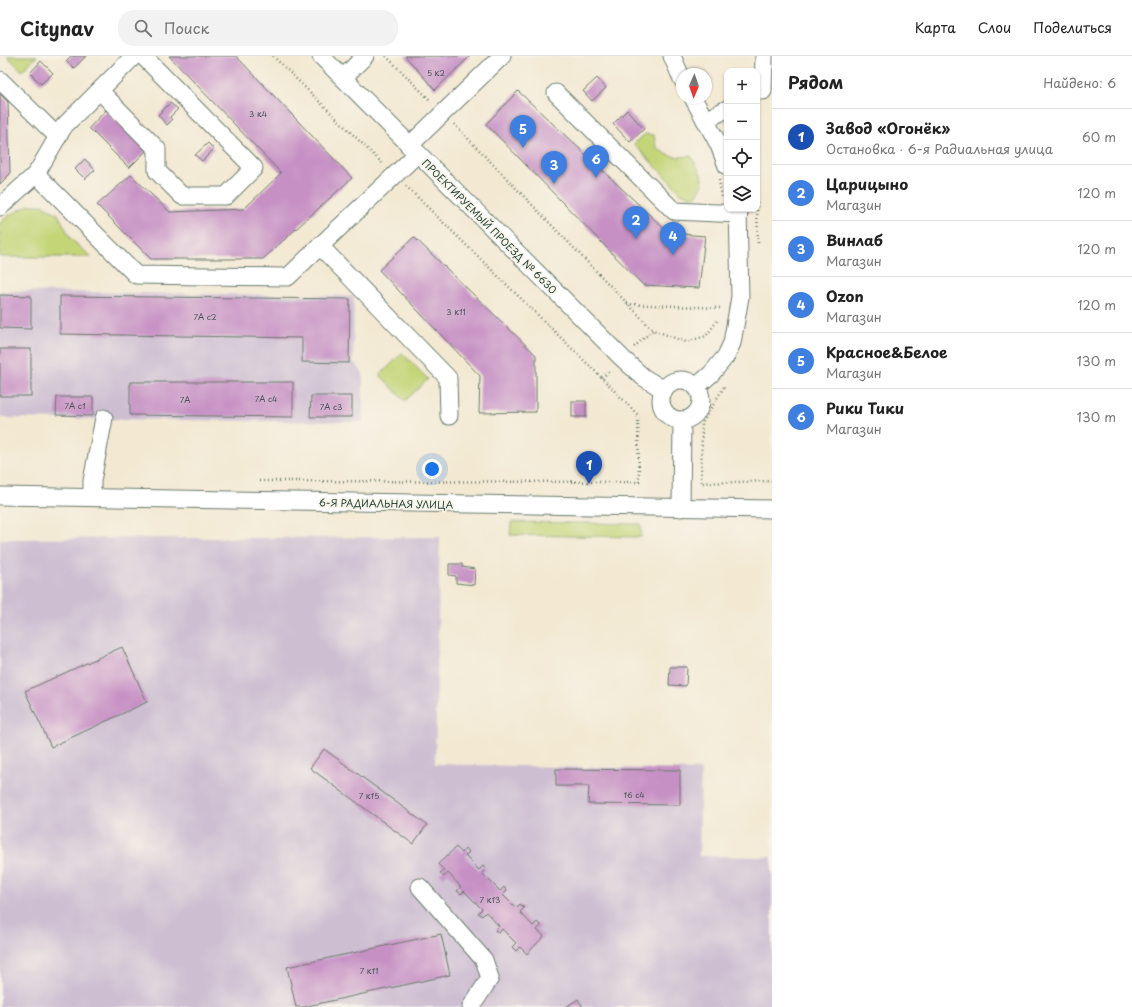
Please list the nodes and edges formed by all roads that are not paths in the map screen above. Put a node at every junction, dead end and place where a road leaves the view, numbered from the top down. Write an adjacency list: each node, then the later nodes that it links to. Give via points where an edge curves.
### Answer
1 (321, 56): 8 (street, ПРОЕКТИРУЕМЫЙ ПРОЕЗД № 6630)
2 (365, 56): 8 (street)
3 (502, 56): 17 (street, via 443,113)
4 (672, 56): 7 (street)
5 (764, 56): 11 (street)
6 (132, 57): 10 (street); 10 (street, via 254,168 226,196 182,196 157,171 157,149)
7 (677, 68)
8 (343, 78): 17 (street, ПРОЕКТИРУЕМЫЙ ПРОЕЗД № 6630)
9 (0, 80): 16 (street)
10 (100, 91): 16 (street, via 64,126)
11 (764, 92)
12 (556, 93): 21 (street, via 674,211)
13 (696, 104): 15 (street)
14 (724, 110): 15 (street)
15 (705, 120): 18 (street, via 719,146)
16 (58, 137): 19 (street)
17 (413, 150): 23 (street, via 394,175); 25 (street, ПРОЕКТИРУЕМЫЙ ПРОЕЗД № 6630, via 622,358)
18 (722, 170)
19 (36, 174): 20 (street); 23 (street, via 136,275 288,277)
20 (0, 207)
21 (724, 212)
22 (734, 212): 24 (street, via 740,297 732,343 726,356)
23 (320, 246): 26 (street, via 448,378)
24 (696, 387): 25 (street, via 688,381 681,380 668,385); 28 (street, via 701,396 699,410)
25 (664, 390): 28 (street, via 661,397 664,410 669,416)
26 (449, 416)
27 (104, 418): 30 (street, via 92,481)
28 (682, 420): 31 (street)
29 (0, 496): 30 (street, 6-Я РАДИАЛЬНАЯ УЛИЦА)
30 (92, 497): 31 (street, 6-Я РАДИАЛЬНАЯ УЛИЦА)
31 (681, 508): 32 (street, 6-Я РАДИАЛЬНАЯ УЛИЦА)
32 (772, 509)
33 (420, 886): 34 (street, via 484,960 490,978)
34 (471, 1007)

